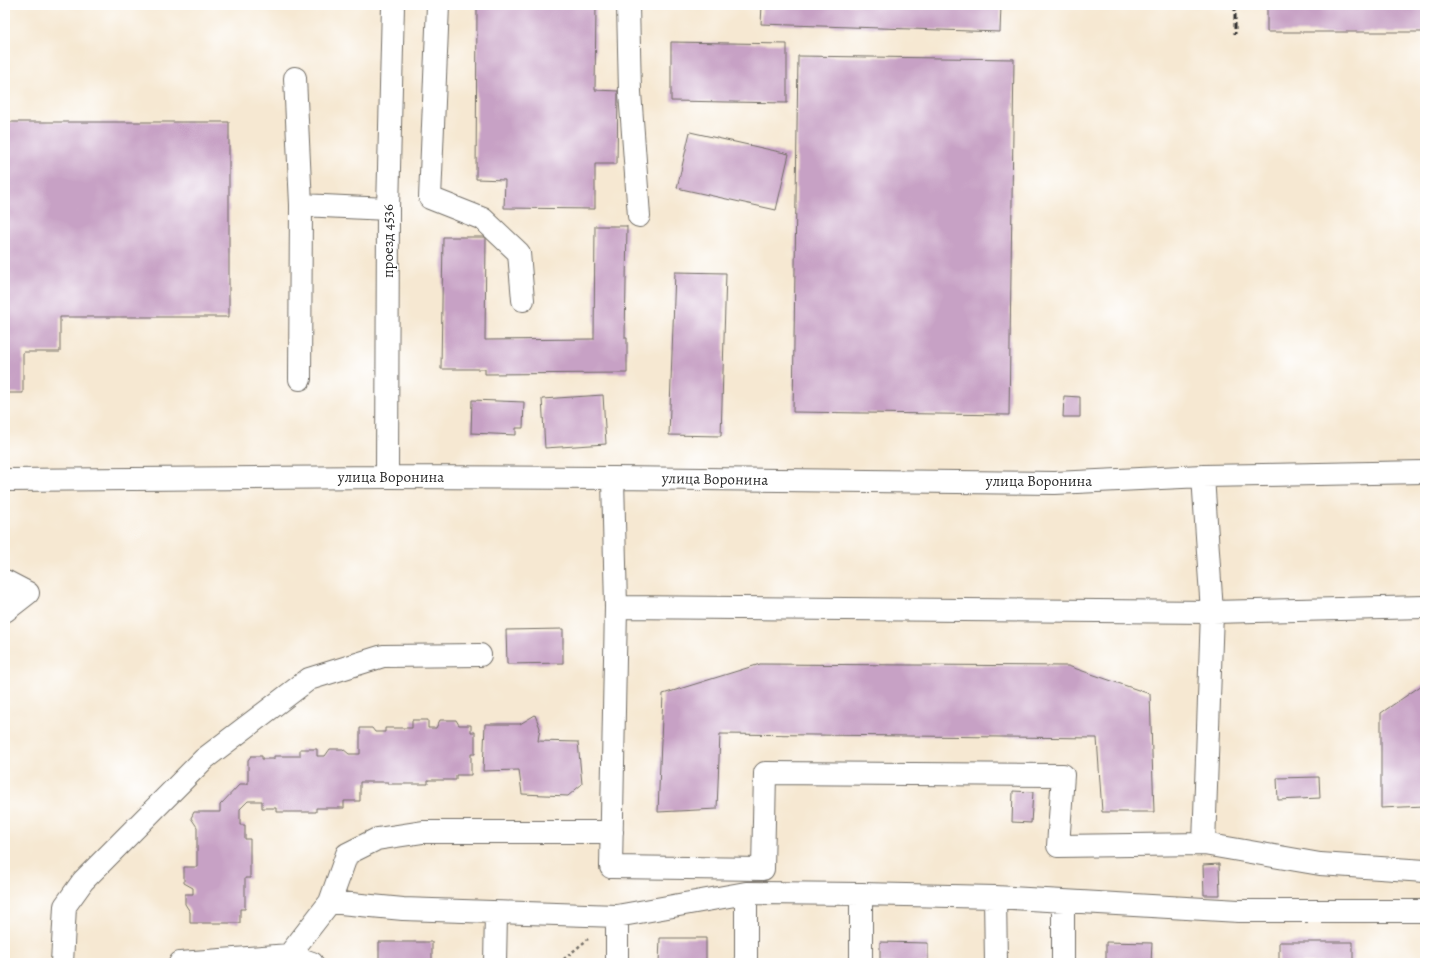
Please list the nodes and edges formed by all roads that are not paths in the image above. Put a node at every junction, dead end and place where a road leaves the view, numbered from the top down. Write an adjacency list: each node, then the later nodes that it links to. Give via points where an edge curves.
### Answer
1 (393, 5): 6 (street, проезд 4536)
2 (438, 5): 8 (street, via 430,198 483,218 519,253)
3 (628, 5): 7 (street, via 630,92)
4 (296, 78): 5 (street)
5 (302, 205): 6 (street); 9 (street)
6 (388, 209): 12 (street, проезд 4536)
7 (639, 216)
8 (524, 300)
9 (300, 379)
10 (1425, 472): 11 (street, улица Воронина)
11 (1203, 476): 13 (street, улица Воронина, via 1055,483); 19 (street)
12 (388, 477): 13 (street, улица Воронина); 14 (street, улица Воронина)
13 (613, 478): 16 (street)
14 (5, 480)
15 (5, 580): 18 (street, via 28,594)
16 (616, 607): 19 (street); 21 (street)
17 (1425, 607): 19 (street)
18 (5, 611)
19 (1212, 612): 22 (street)
20 (480, 655): 33 (street, via 383,656 309,679 204,758 83,881 65,906)
21 (612, 832): 22 (street, via 611,866 763,869 765,773 1063,775 1058,846); 28 (street, via 423,832 377,839 347,854)
22 (1204, 844): 23 (street, via 1320,864)
23 (1425, 871)
24 (746, 893): 25 (street); 31 (street); 38 (street)
25 (861, 894): 26 (street); 39 (street)
26 (994, 897): 27 (street); 40 (street)
27 (1063, 901): 29 (street, via 1239,911); 41 (street)
28 (330, 902): 30 (street, via 403,909); 32 (street)
29 (1425, 911)
30 (496, 913): 31 (street); 36 (street)
31 (617, 916): 37 (street)
32 (290, 955): 34 (street); 35 (street)
33 (62, 963)
34 (180, 963)
35 (312, 963)
36 (495, 963)
37 (617, 963)
38 (746, 963)
39 (861, 963)
40 (996, 963)
41 (1064, 963)

